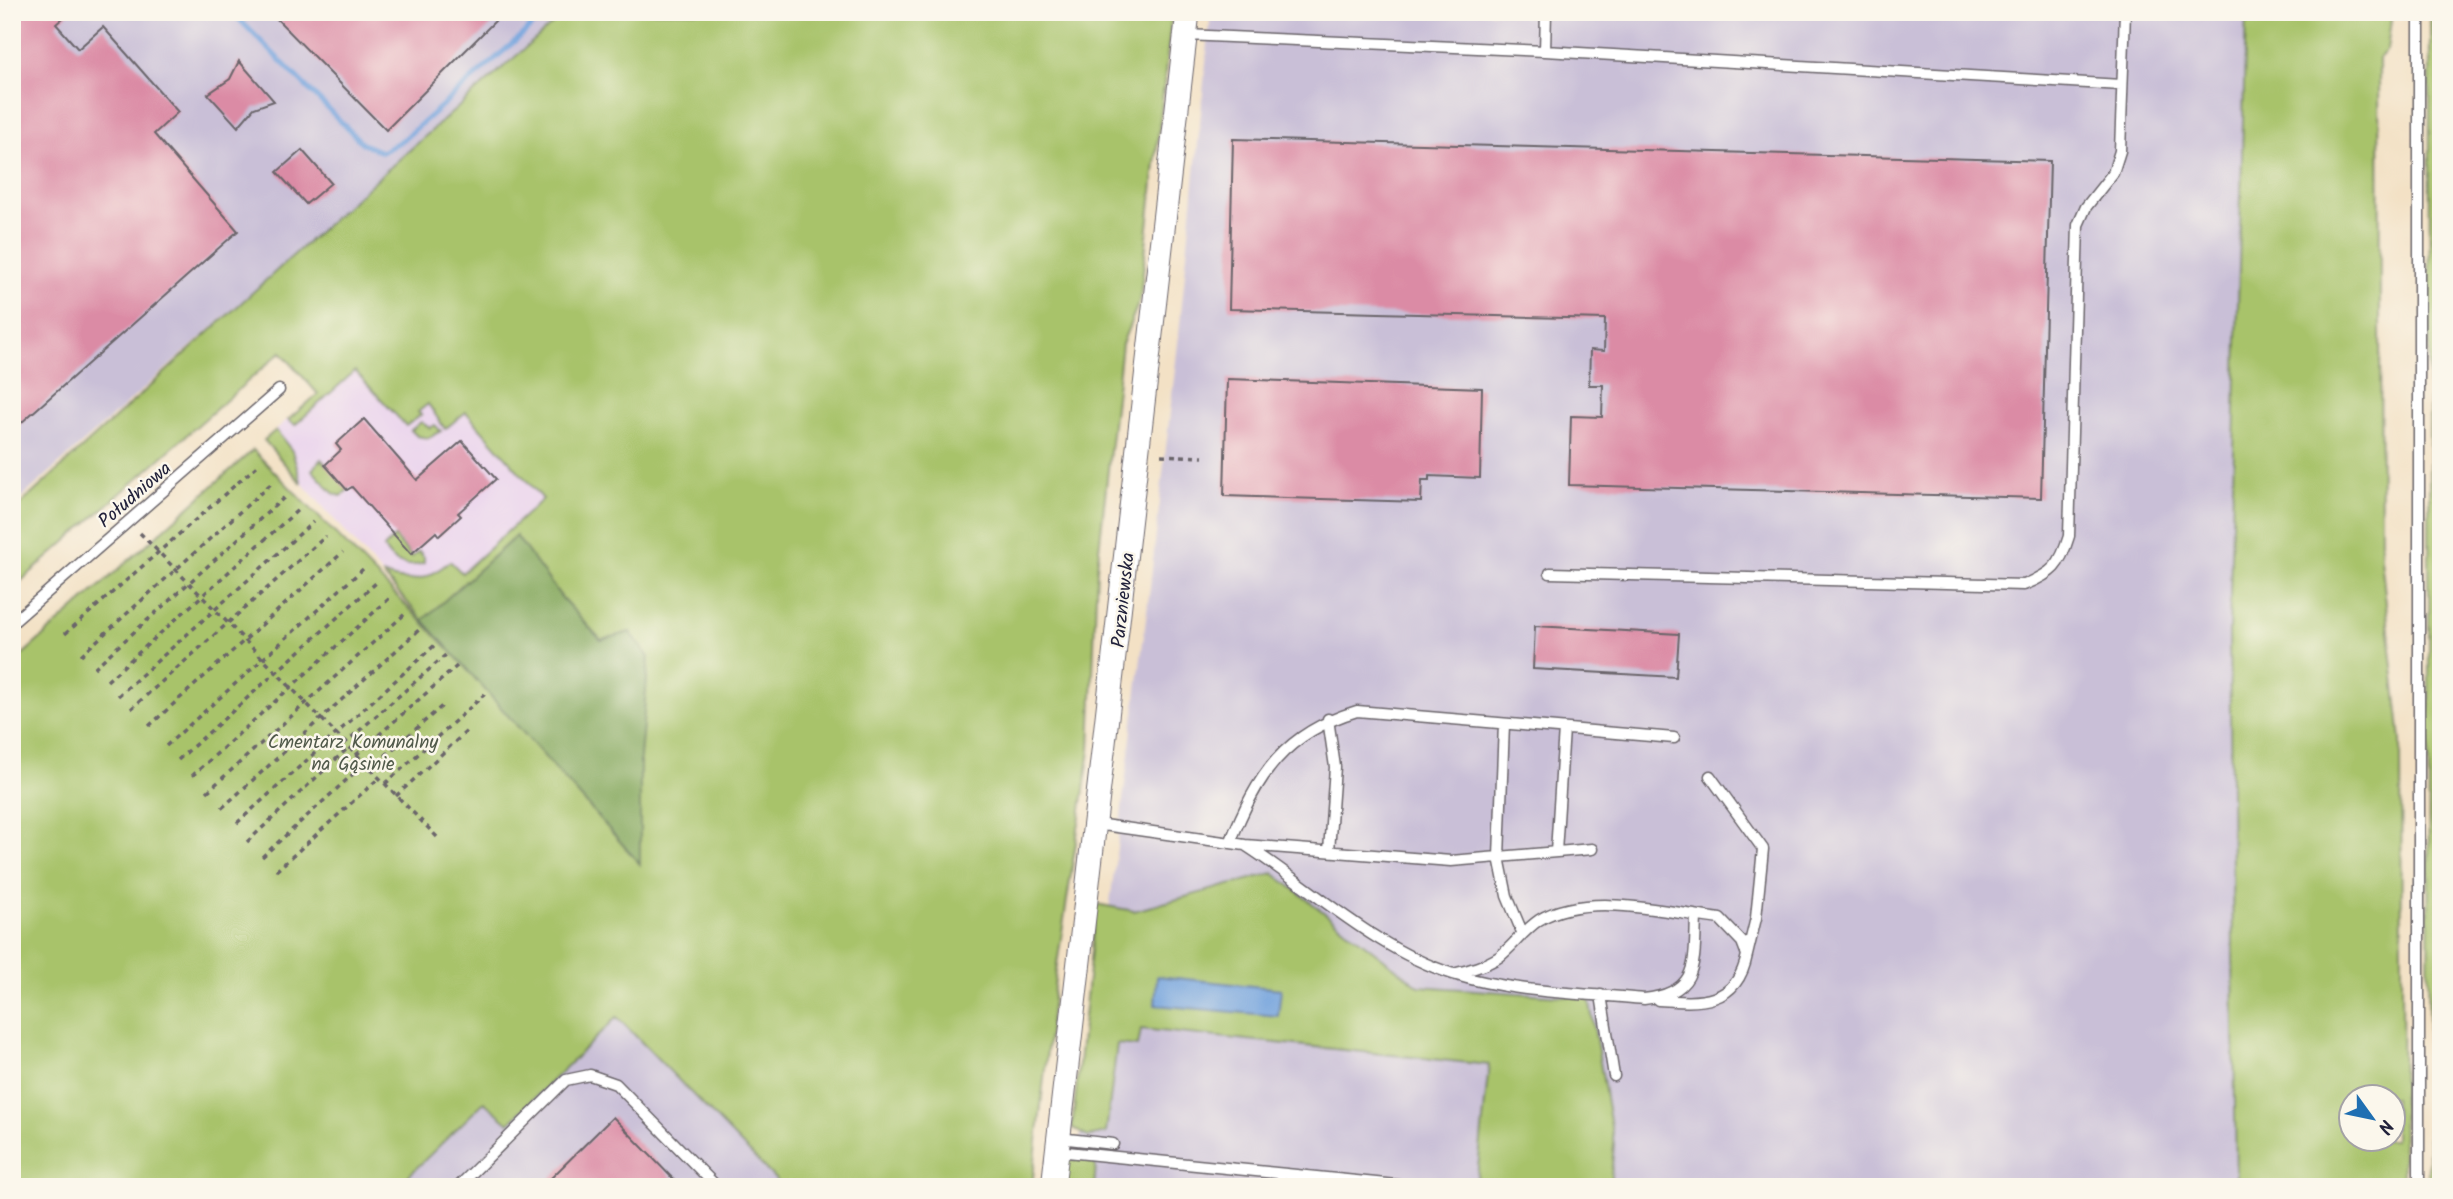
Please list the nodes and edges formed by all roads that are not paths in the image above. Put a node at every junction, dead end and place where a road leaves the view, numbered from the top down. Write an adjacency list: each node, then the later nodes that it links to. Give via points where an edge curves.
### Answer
1 (1546, 12): 5 (lane)
2 (2125, 12): 6 (lane)
3 (2419, 12): 35 (lane)
4 (1187, 24): 5 (lane); 15 (street, Parzniewska)
5 (1545, 51): 6 (lane)
6 (2121, 85): 8 (lane, via 2120,151 2113,173 2078,225 2069,536 2063,556 2048,575 2024,585)
7 (279, 390): 9 (lane, Południowa)
8 (1550, 572)
9 (12, 623)
10 (1328, 719): 11 (lane, via 1357,710); 16 (lane, via 1298,738 1261,776); 19 (lane, via 1335,767)
11 (1504, 724): 12 (lane); 21 (lane)
12 (1564, 729): 13 (lane); 20 (lane)
13 (1674, 738)
14 (1710, 776): 24 (lane, via 1763,849)
15 (1096, 824): 16 (lane); 29 (street, Parzniewska)
16 (1230, 842): 17 (lane)
17 (1245, 845): 19 (lane); 25 (lane, via 1362,927)
18 (1592, 849): 20 (lane)
19 (1329, 851): 21 (lane, via 1451,861)
20 (1556, 852): 21 (lane)
21 (1499, 857): 23 (lane, via 1507,896)
22 (1696, 916): 23 (lane, via 1594,904 1570,906); 24 (lane, via 1720,919 1742,942); 27 (lane, via 1690,976 1684,987 1665,997)
23 (1522, 932): 25 (lane, via 1499,956 1478,968)
24 (1747, 955): 27 (lane, via 1738,978 1717,998 1694,1003)
25 (1452, 974): 26 (lane, via 1493,984)
26 (1601, 995): 27 (lane); 28 (lane)
27 (1644, 999)
28 (1614, 1076)
29 (1058, 1144): 30 (lane); 33 (street, Parzniewska); 34 (lane)
30 (1113, 1144)
31 (458, 1187): 32 (lane, via 566,1080 590,1075 617,1084)
32 (717, 1187)
33 (1052, 1187)
34 (1416, 1187)
35 (2420, 1187)

